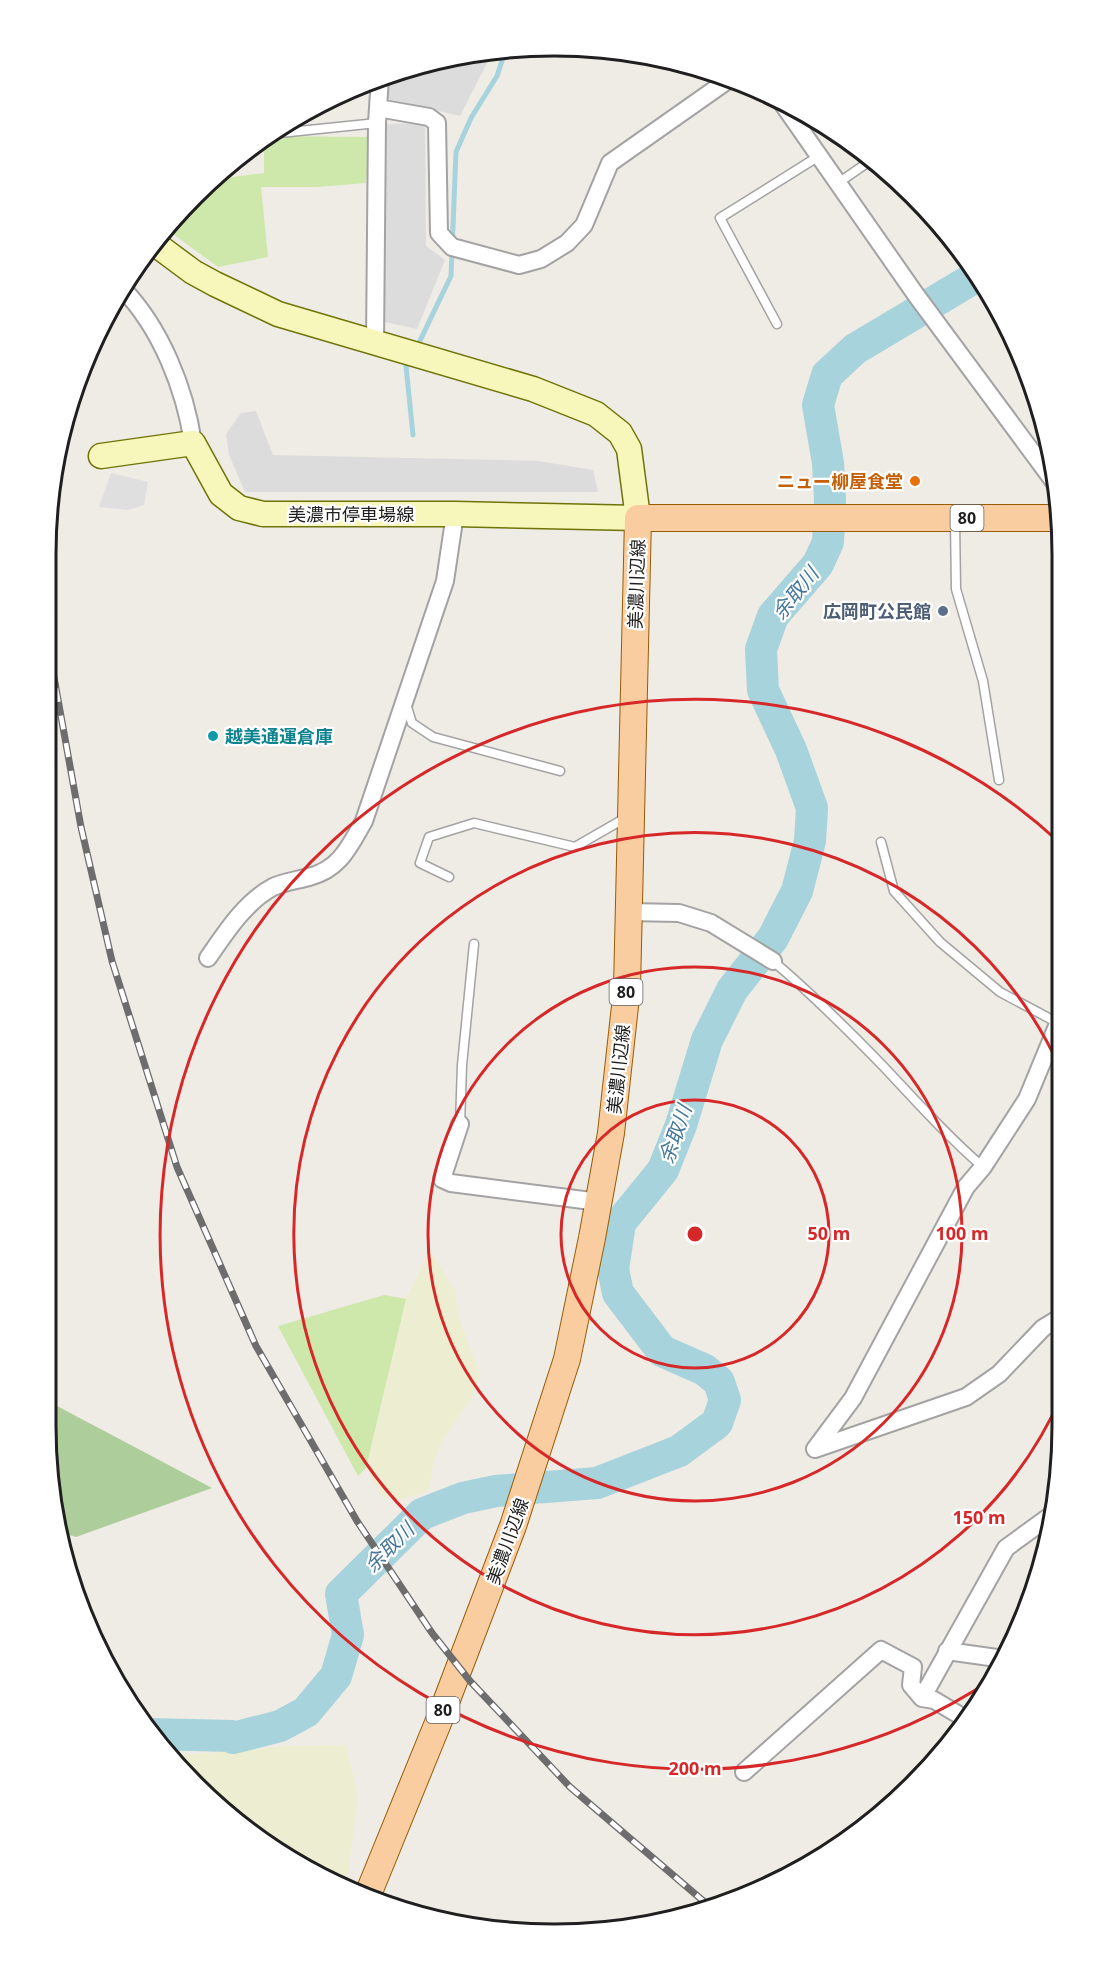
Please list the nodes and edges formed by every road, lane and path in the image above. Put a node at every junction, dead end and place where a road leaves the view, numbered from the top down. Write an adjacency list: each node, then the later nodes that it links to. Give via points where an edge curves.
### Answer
1 (722, 85): 3 (street, via 610,163 584,225 567,243 542,259 519,265 458,249 439,233 437,123 429,117)
2 (379, 87): 3 (street)
3 (377, 116): 5 (lane); 12 (street)
4 (791, 116): 6 (street)
5 (292, 130)
6 (819, 156): 8 (street); 11 (lane, via 720,218)
7 (864, 164): 8 (lane)
8 (838, 183): 15 (street)
9 (161, 248): 12 (street, via 193,272 259,306)
10 (128, 296): 13 (street, via 170,360 189,415)
11 (777, 324)
12 (375, 343): 17 (street, via 533,389 587,409 610,423 630,449)
13 (192, 443): 14 (street); 16 (street, 美濃市停車場線, via 220,494 238,508 263,514)
14 (101, 456)
15 (1045, 467)
16 (455, 514): 17 (street, 美濃市停車場線); 20 (street, via 445,581)
17 (638, 518): 18 (main road, 美濃川辺線 / 80); 23 (main road, 美濃川辺線 / 80)
18 (955, 518): 19 (main road, 美濃川辺線 / 80); 22 (lane, via 956,589 982,681)
19 (1051, 518)
20 (404, 699): 21 (lane, via 412,723 433,737); 28 (street, via 364,821 345,856 324,874 274,886 252,902)
21 (560, 771)
22 (999, 780)
23 (632, 814): 25 (lane, via 575,847 474,823 429,837 420,863); 26 (main road, 美濃川辺線 / 80)
24 (881, 842): 30 (lane, via 894,891 940,942 1000,992)
25 (448, 877)
26 (628, 912): 29 (street, via 679,913 711,923); 34 (main road, 美濃川辺線 / 80, via 627,988)
27 (474, 944): 32 (lane)
28 (208, 958)
29 (773, 961): 33 (lane)
30 (1052, 1018)
31 (1052, 1038): 33 (street, via 1027,1099)
32 (460, 1124): 34 (street, via 442,1179)
33 (983, 1167): 35 (street, via 966,1187 853,1398 815,1449 966,1397 999,1374)
34 (599, 1202): 42 (main road, 美濃川辺線 / 80, via 572,1337 537,1456 440,1718)
35 (1052, 1322)
36 (1043, 1521): 37 (street, via 1006,1548)
37 (947, 1651): 38 (street); 39 (street)
38 (994, 1658)
39 (922, 1698): 40 (street, via 934,1700); 41 (street, via 911,1685 913,1667 881,1650)
40 (959, 1715)
41 (744, 1772)
42 (370, 1889)

